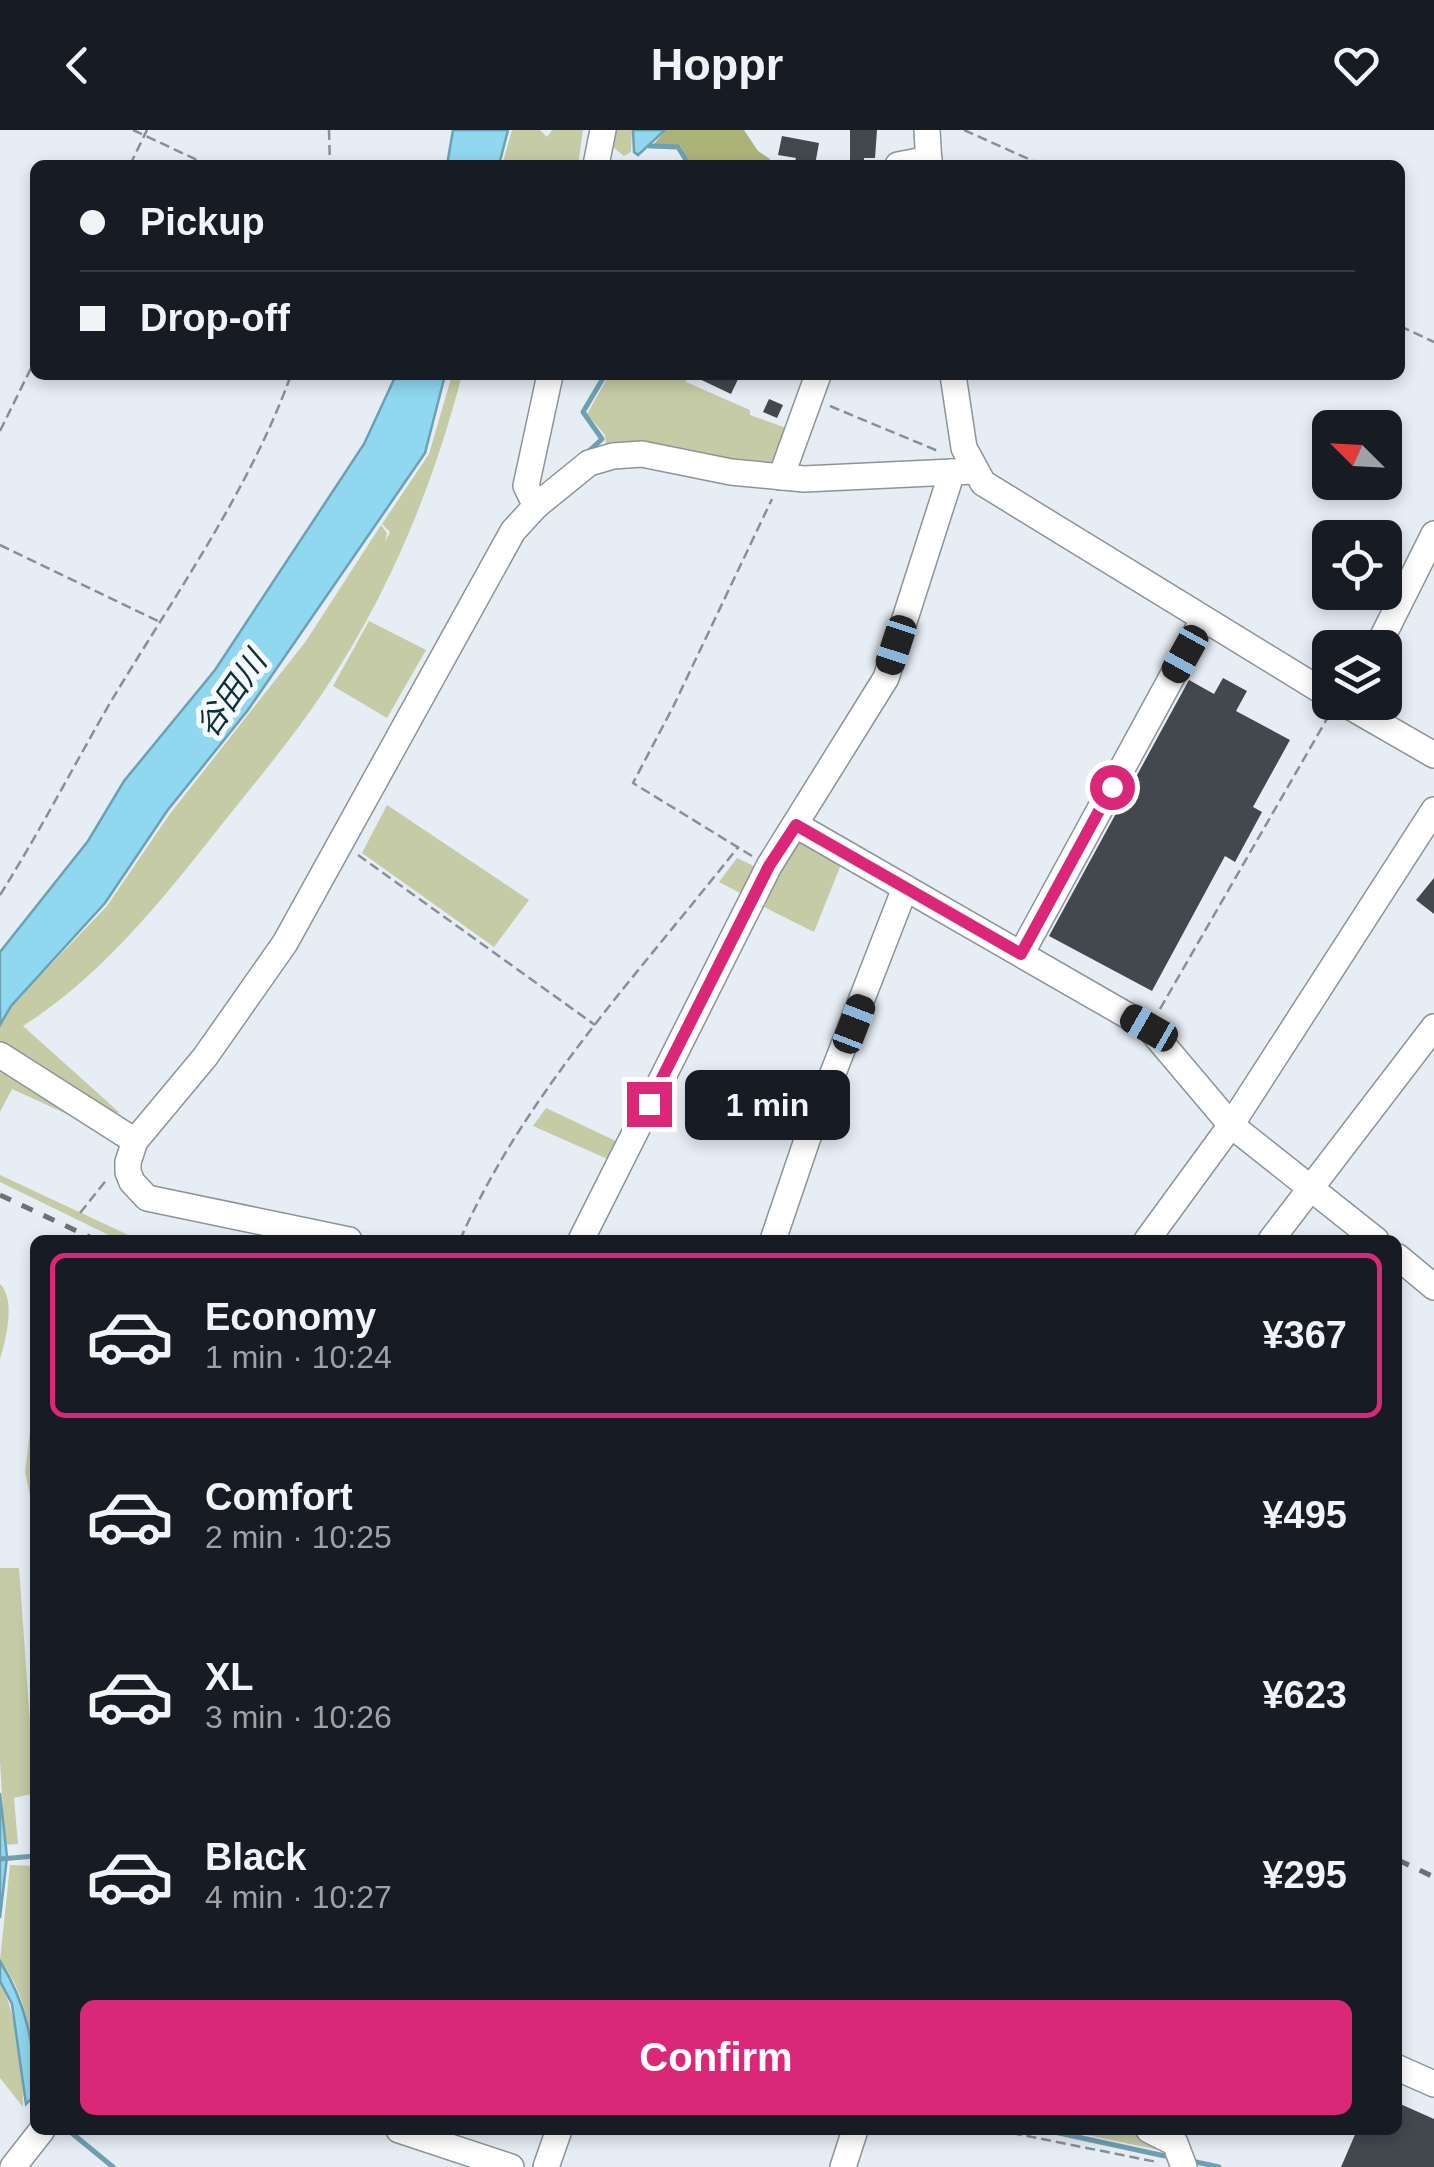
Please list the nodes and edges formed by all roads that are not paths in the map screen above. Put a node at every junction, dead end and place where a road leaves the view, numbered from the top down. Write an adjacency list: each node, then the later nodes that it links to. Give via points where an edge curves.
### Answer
1 (603, 130): 3 (street)
2 (928, 130): 4 (street)
3 (597, 160)
4 (929, 160)
5 (549, 380): 10 (street, via 526,486)
6 (954, 380): 8 (street)
7 (814, 386): 9 (street)
8 (963, 472): 9 (street); 12 (street); 18 (street, via 886,678)
9 (779, 483): 10 (street, via 642,454 612,456 590,463)
10 (536, 506): 24 (street, via 506,541 285,943)
11 (1434, 534): 13 (street)
12 (1203, 620): 14 (street); 20 (street)
13 (1387, 630)
14 (1312, 685)
15 (1373, 720): 16 (street)
16 (1434, 755)
17 (1434, 810): 23 (street)
18 (796, 825): 19 (street); 27 (street, via 769,866)
19 (905, 888): 20 (street); 28 (street)
20 (1021, 954): 23 (street, via 1149,1028)
21 (1434, 1027): 25 (street)
22 (0, 1055): 24 (street)
23 (1231, 1125): 25 (street); 29 (street)
24 (136, 1141): 26 (street, via 128,1172 147,1198)
25 (1310, 1187): 30 (street); 31 (street)
26 (324, 1235)
27 (583, 1235)
28 (775, 1235)
29 (1151, 1235)
30 (1275, 1235)
31 (1370, 1235)
32 (1402, 1261): 33 (street)
33 (1434, 1287)
34 (1402, 2070): 35 (street)
35 (1434, 2084)
36 (38, 2135): 42 (street)
37 (414, 2135): 43 (street)
38 (557, 2135): 44 (street)
39 (853, 2135): 45 (street)
40 (1156, 2135): 41 (street)
41 (1182, 2155)
42 (14, 2167)
43 (511, 2167)
44 (546, 2167)
45 (843, 2167)

